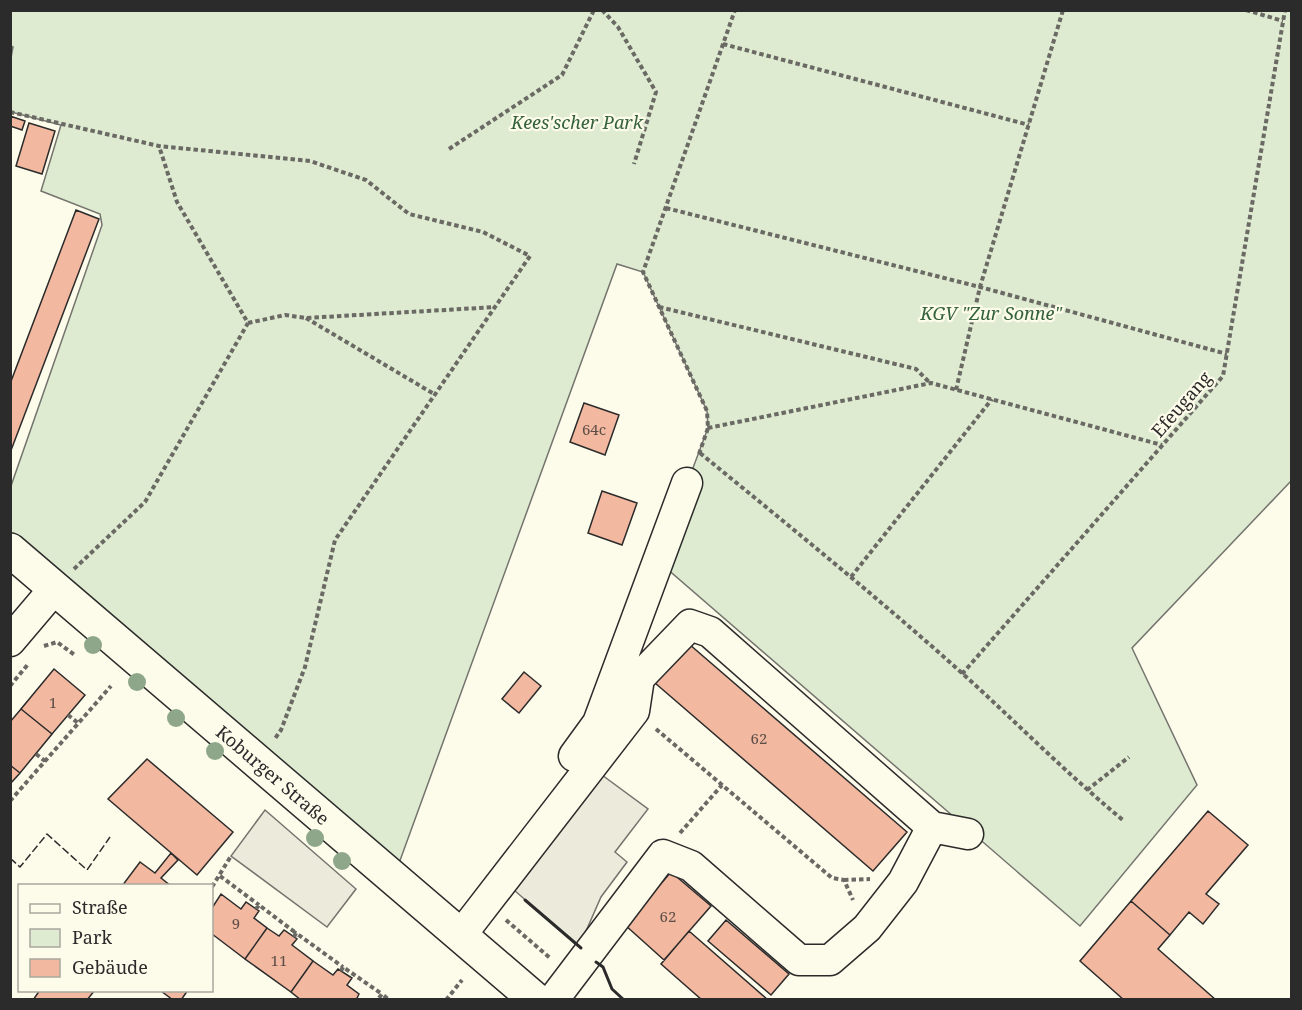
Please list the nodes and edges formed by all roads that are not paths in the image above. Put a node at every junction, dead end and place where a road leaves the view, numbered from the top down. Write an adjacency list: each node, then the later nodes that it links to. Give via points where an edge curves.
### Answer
1 (687, 483): 7 (street, via 598,723)
2 (10, 550): 3 (main road, Koburger Straße)
3 (62, 580): 4 (street); 7 (main road, Koburger Straße)
4 (21, 651)
5 (932, 827): 6 (street); 7 (street, via 710,632 690,625 639,678 634,711); 9 (street, via 903,882 867,928 830,960 799,960 692,866 663,855)
6 (968, 834)
7 (454, 929): 8 (main road, Koburger Straße)
8 (536, 999)
9 (554, 999)

